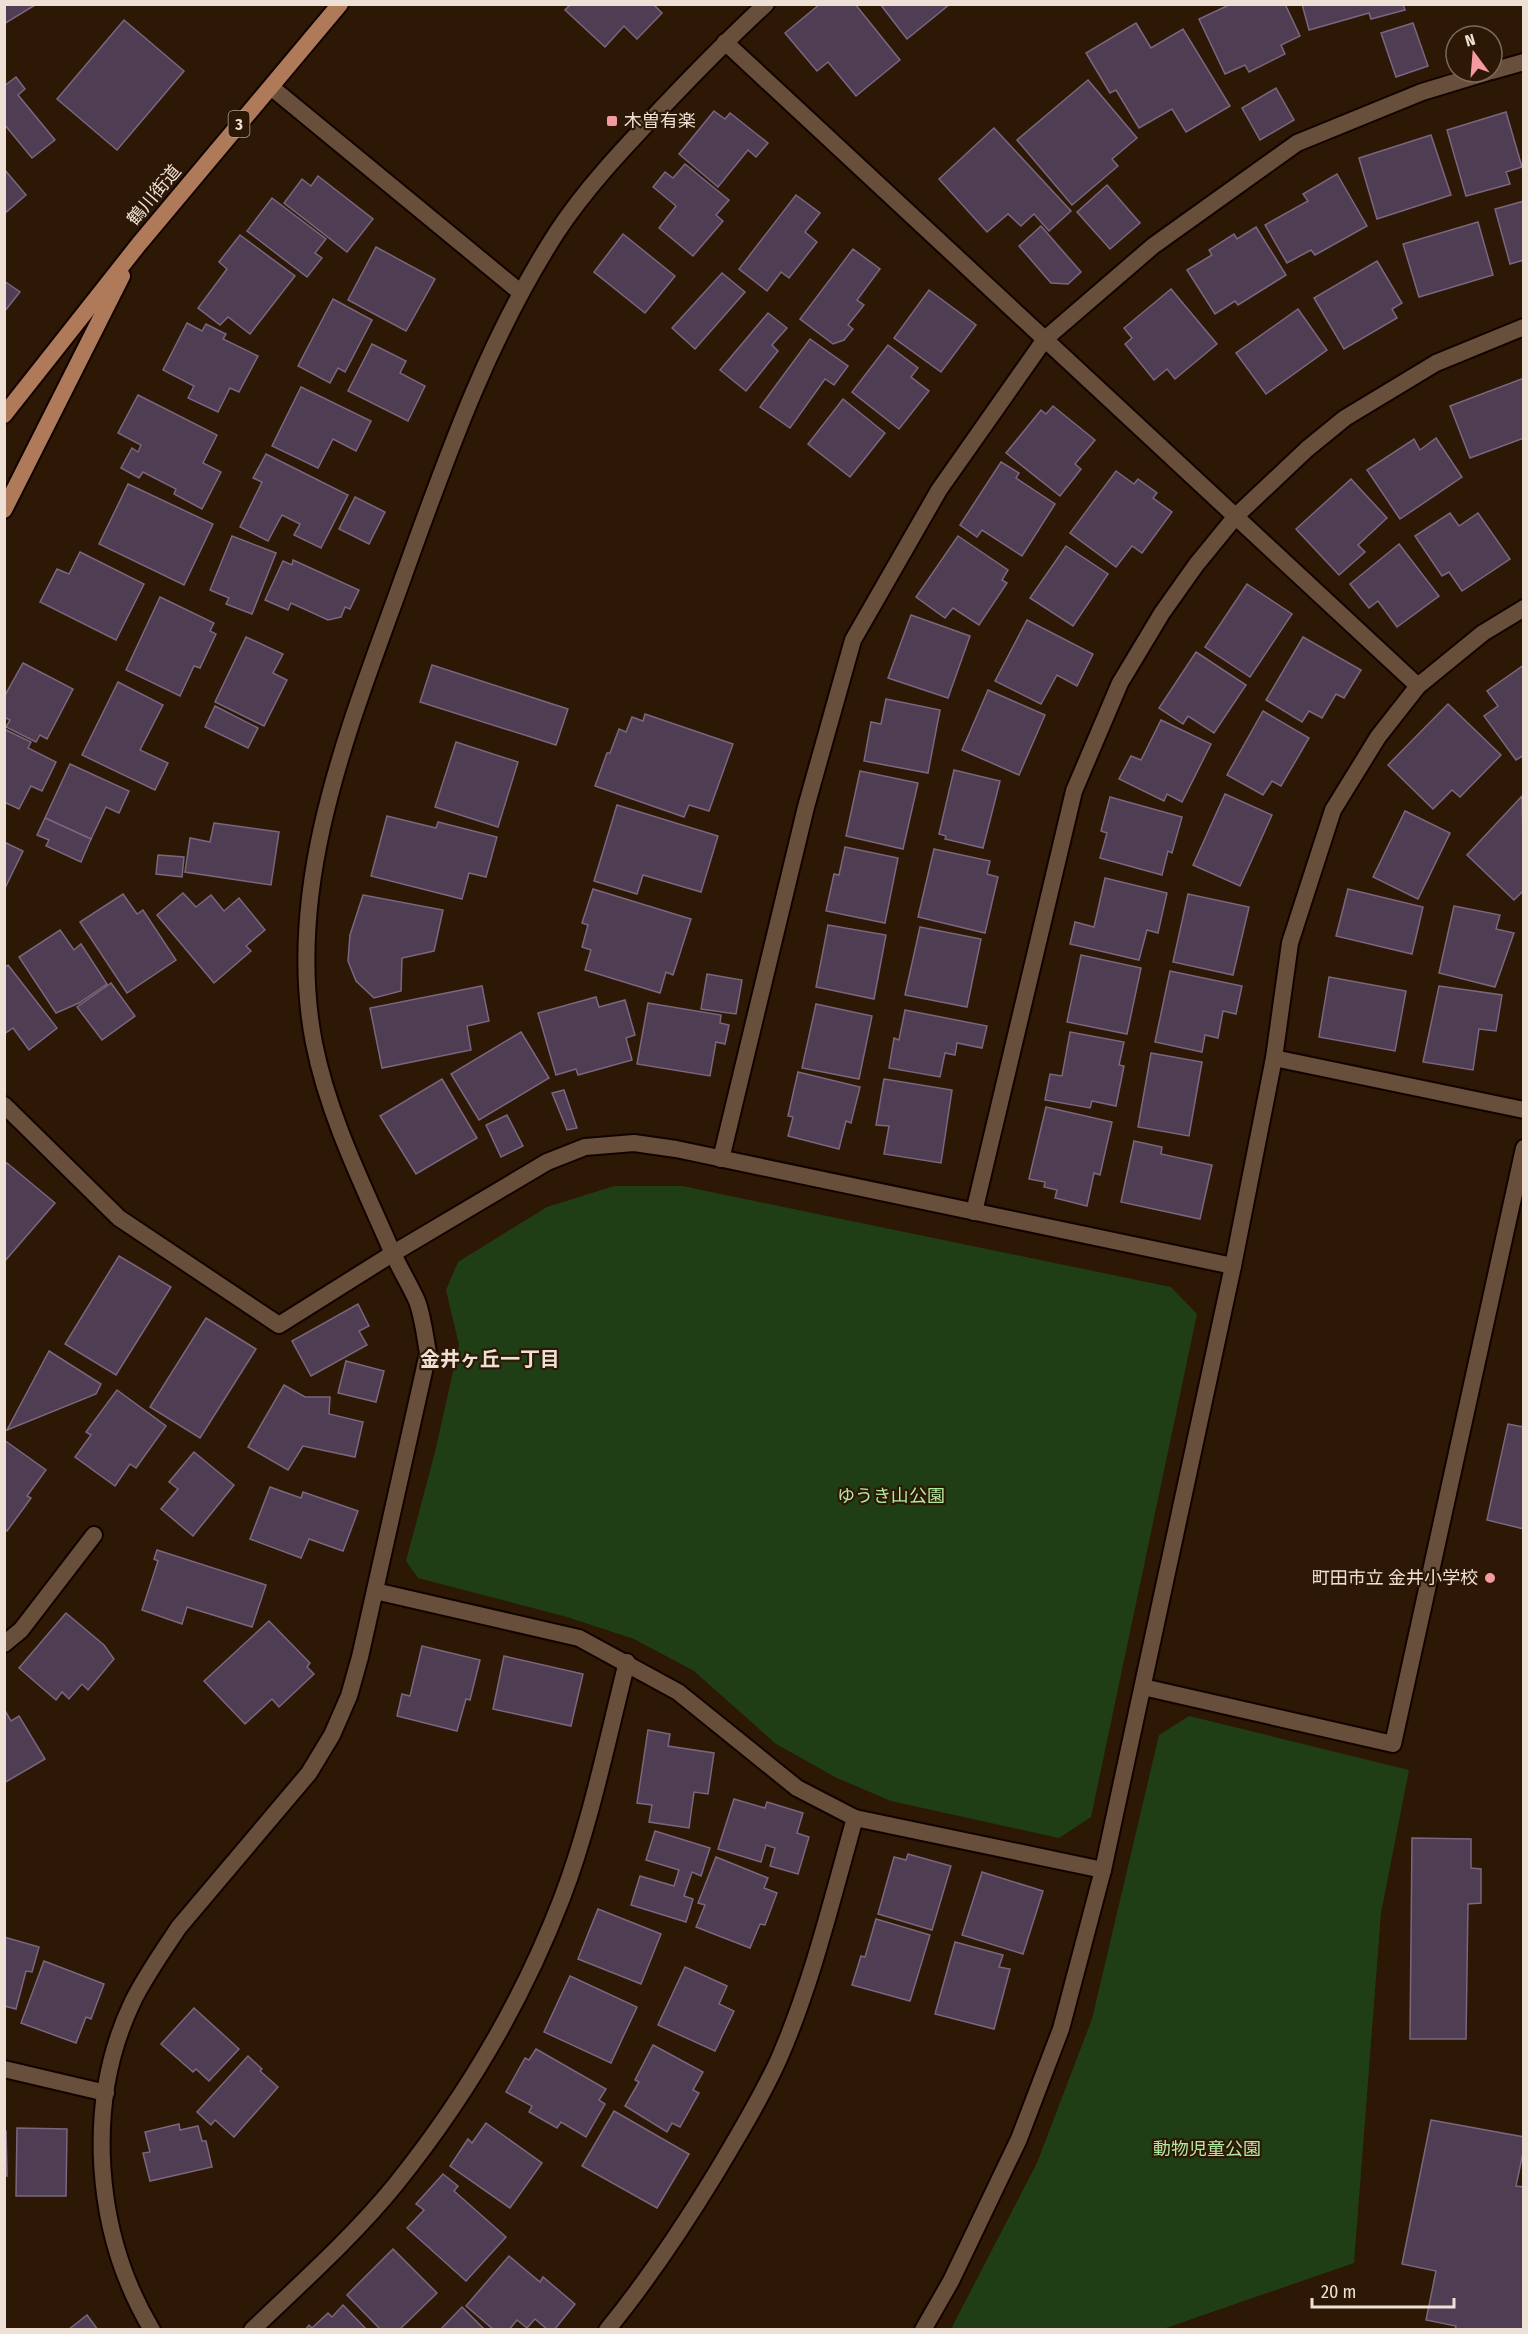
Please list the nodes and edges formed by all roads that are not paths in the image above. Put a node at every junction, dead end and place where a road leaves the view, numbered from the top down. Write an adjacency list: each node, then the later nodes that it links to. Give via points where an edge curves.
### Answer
1 (340, 4): 7 (main road, 鶴川街道 / 3)
2 (766, 4): 3 (street)
3 (725, 42): 9 (street, via 608,165 560,228); 11 (street)
4 (1524, 62): 5 (street)
5 (1504, 67)
6 (1448, 84): 11 (street, via 1297,143 1153,246)
7 (271, 87): 8 (main road, 鶴川街道 / 3); 9 (street)
8 (139, 243): 12 (main road, 鶴川街道 / 3); 13 (main road, 3)
9 (520, 292): 23 (street, via 454,436 359,701 319,838 308,904 306,969 314,1042 332,1109)
10 (1524, 327): 14 (street, via 1436,363 1345,418 1306,449)
11 (1045, 339): 14 (street); 21 (street, via 939,490 853,640 806,807)
12 (4, 415)
13 (4, 510)
14 (1236, 516): 16 (street); 22 (street, via 1169,603 1120,683 1074,791)
15 (1524, 608): 16 (street, via 1483,633)
16 (1418, 686): 17 (street, via 1378,737 1333,810 1290,943)
17 (1274, 1058): 19 (street); 24 (street)
18 (4, 1105): 23 (street, via 120,1218 279,1325)
19 (1524, 1110)
20 (1524, 1148): 29 (street, via 1393,1744)
21 (721, 1159): 22 (street); 23 (street, via 634,1143 585,1147 547,1162)
22 (974, 1212): 24 (street)
23 (392, 1254): 26 (street, via 418,1304 428,1353)
24 (1233, 1266): 29 (street)
25 (94, 1535): 27 (street, via 21,1630)
26 (375, 1591): 28 (street, via 579,1638); 33 (street, via 349,1696 332,1735 309,1773 162,1952 133,2001 117,2042)
27 (4, 1644)
28 (627, 1662): 30 (street, via 678,1692 796,1788); 35 (street, via 562,1897 526,1982 489,2050 395,2185)
29 (1143, 1687): 31 (street)
30 (855, 1818): 31 (street); 36 (street, via 806,1986 778,2061 747,2122 681,2229)
31 (1103, 1870): 37 (street, via 1061,2029 1023,2128 969,2244)
32 (4, 2069): 33 (street)
33 (106, 2093): 34 (street, via 102,2154 106,2209 120,2261)
34 (152, 2330)
35 (252, 2330)
36 (607, 2330)
37 (923, 2330)

